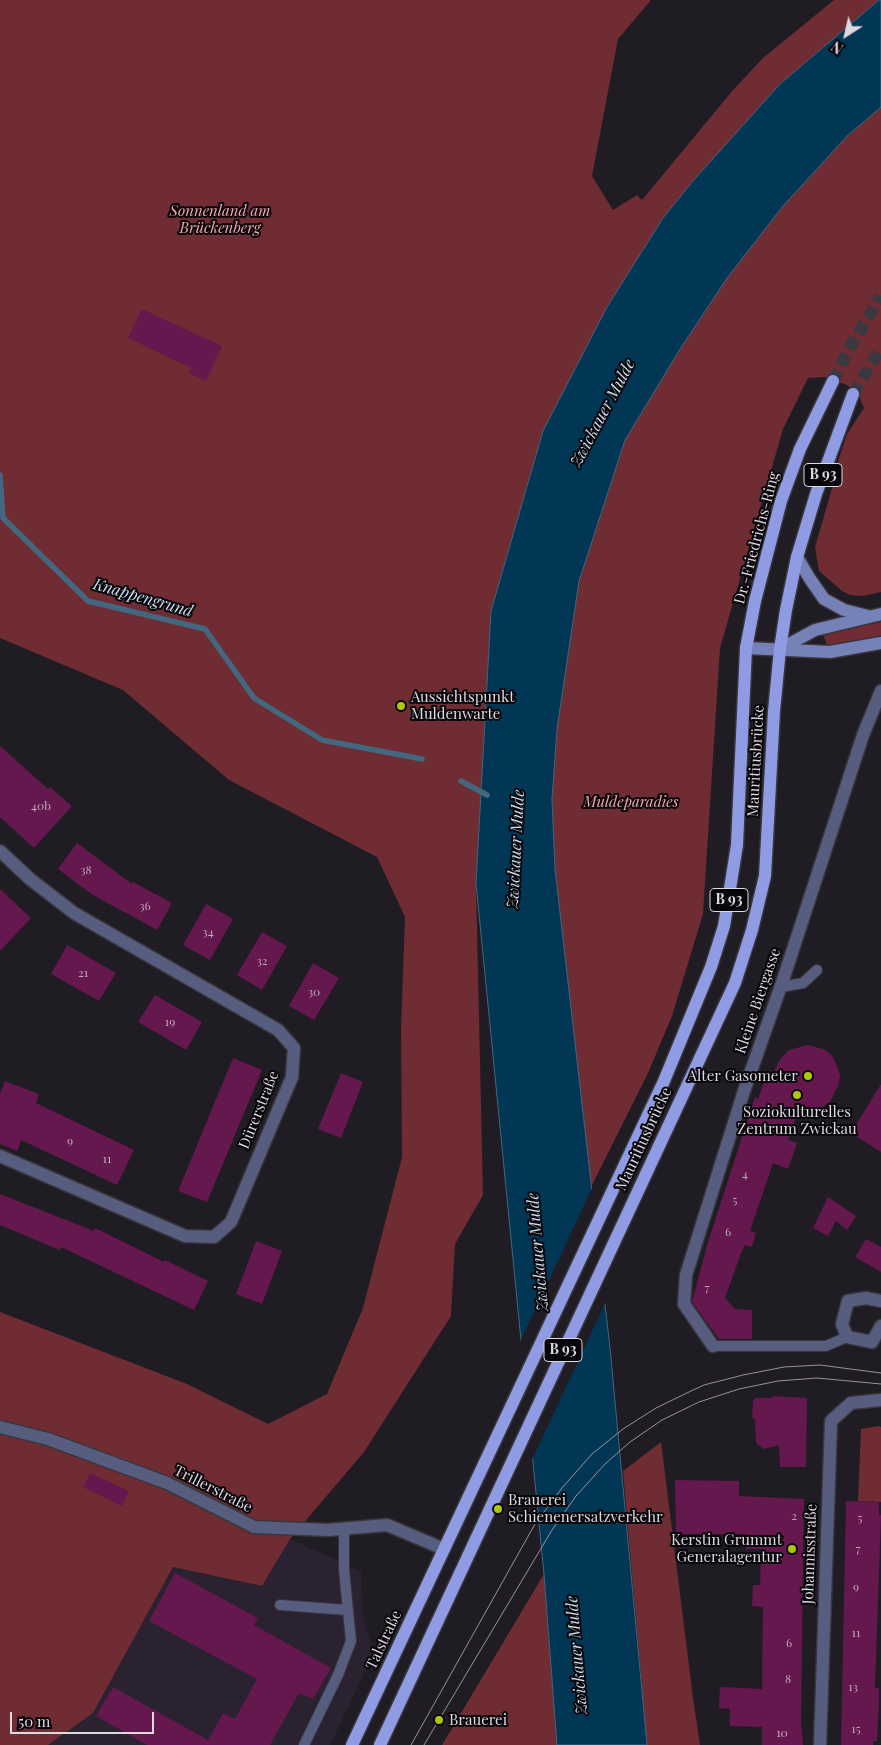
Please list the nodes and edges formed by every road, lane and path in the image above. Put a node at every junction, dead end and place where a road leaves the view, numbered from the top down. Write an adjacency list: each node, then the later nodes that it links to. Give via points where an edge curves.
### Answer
1 (833, 381): 6 (main road, Dr.-Friedrichs-Ring / B 93, via 800,449 781,501)
2 (853, 394): 3 (main road, B 93, via 816,494)
3 (798, 557): 4 (main road, via 824,599 844,610); 7 (main road, B 93)
4 (876, 615): 7 (main road, via 815,630)
5 (881, 643): 7 (main road, via 830,652)
6 (746, 648): 7 (main road); 21 (main road, Mauritiusbrücke / B 93, via 740,803 732,886 711,967 664,1081)
7 (780, 649): 26 (main road, Mauritiusbrücke / B 93, via 765,876 735,983)
8 (881, 691): 11 (street, Kleine Biergasse, via 863,735)
9 (0, 851): 12 (street, Dürerstraße, via 74,913 278,1030 294,1048 292,1077 231,1222 214,1237 185,1236)
10 (817, 970): 11 (lane, via 803,983)
11 (781, 987): 17 (street, Kleine Biergasse, via 744,1091 686,1275 684,1304)
12 (0, 1156)
13 (881, 1301): 15 (street, via 866,1298 848,1301 842,1324)
14 (881, 1326): 16 (street)
15 (847, 1336): 16 (street); 17 (lane, via 826,1346)
16 (877, 1344)
17 (713, 1346)
18 (881, 1400): 27 (street, Johannisstraße, via 851,1403 831,1421)
19 (0, 1427): 20 (street, Trillerstraße, via 48,1439 167,1483 254,1528)
20 (344, 1529): 21 (street, Trillerstraße, via 387,1525); 23 (lane)
21 (444, 1548): 25 (main road, Talstraße / B 93)
22 (280, 1605): 23 (lane)
23 (347, 1610): 24 (lane, via 351,1641 338,1676)
24 (304, 1745)
25 (352, 1745)
26 (380, 1745)
27 (820, 1745)

